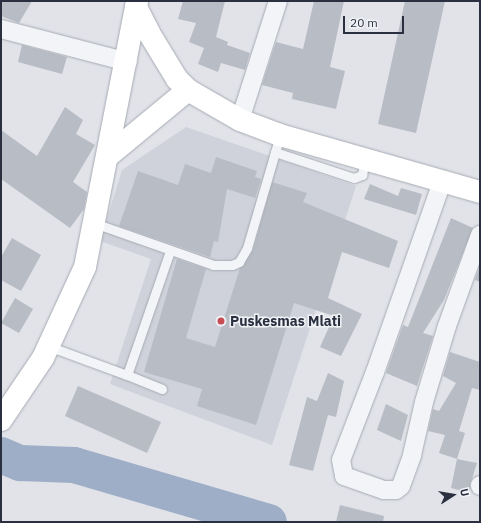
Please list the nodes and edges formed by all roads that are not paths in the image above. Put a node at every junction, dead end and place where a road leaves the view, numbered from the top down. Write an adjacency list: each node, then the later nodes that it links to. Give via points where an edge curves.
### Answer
1 (278, 1): 6 (street)
2 (137, 4): 4 (main road); 5 (main road, via 174,74)
3 (1, 29): 4 (street)
4 (128, 62): 8 (main road)
5 (188, 90): 6 (main road); 8 (main road)
6 (240, 120): 7 (main road)
7 (277, 143): 9 (main road, via 365,160); 13 (lane, via 247,248 239,262 232,265 213,265)
8 (108, 156): 11 (main road)
9 (442, 182): 10 (main road); 12 (street, via 341,460 344,476 384,490 396,490 401,486 447,326)
10 (480, 192)
11 (94, 223): 13 (lane); 14 (main road, via 85,267)
12 (480, 235)
13 (170, 251): 15 (lane)
14 (48, 346): 15 (lane); 17 (main road)
15 (127, 375): 16 (lane)
16 (162, 388)
17 (1, 420)

